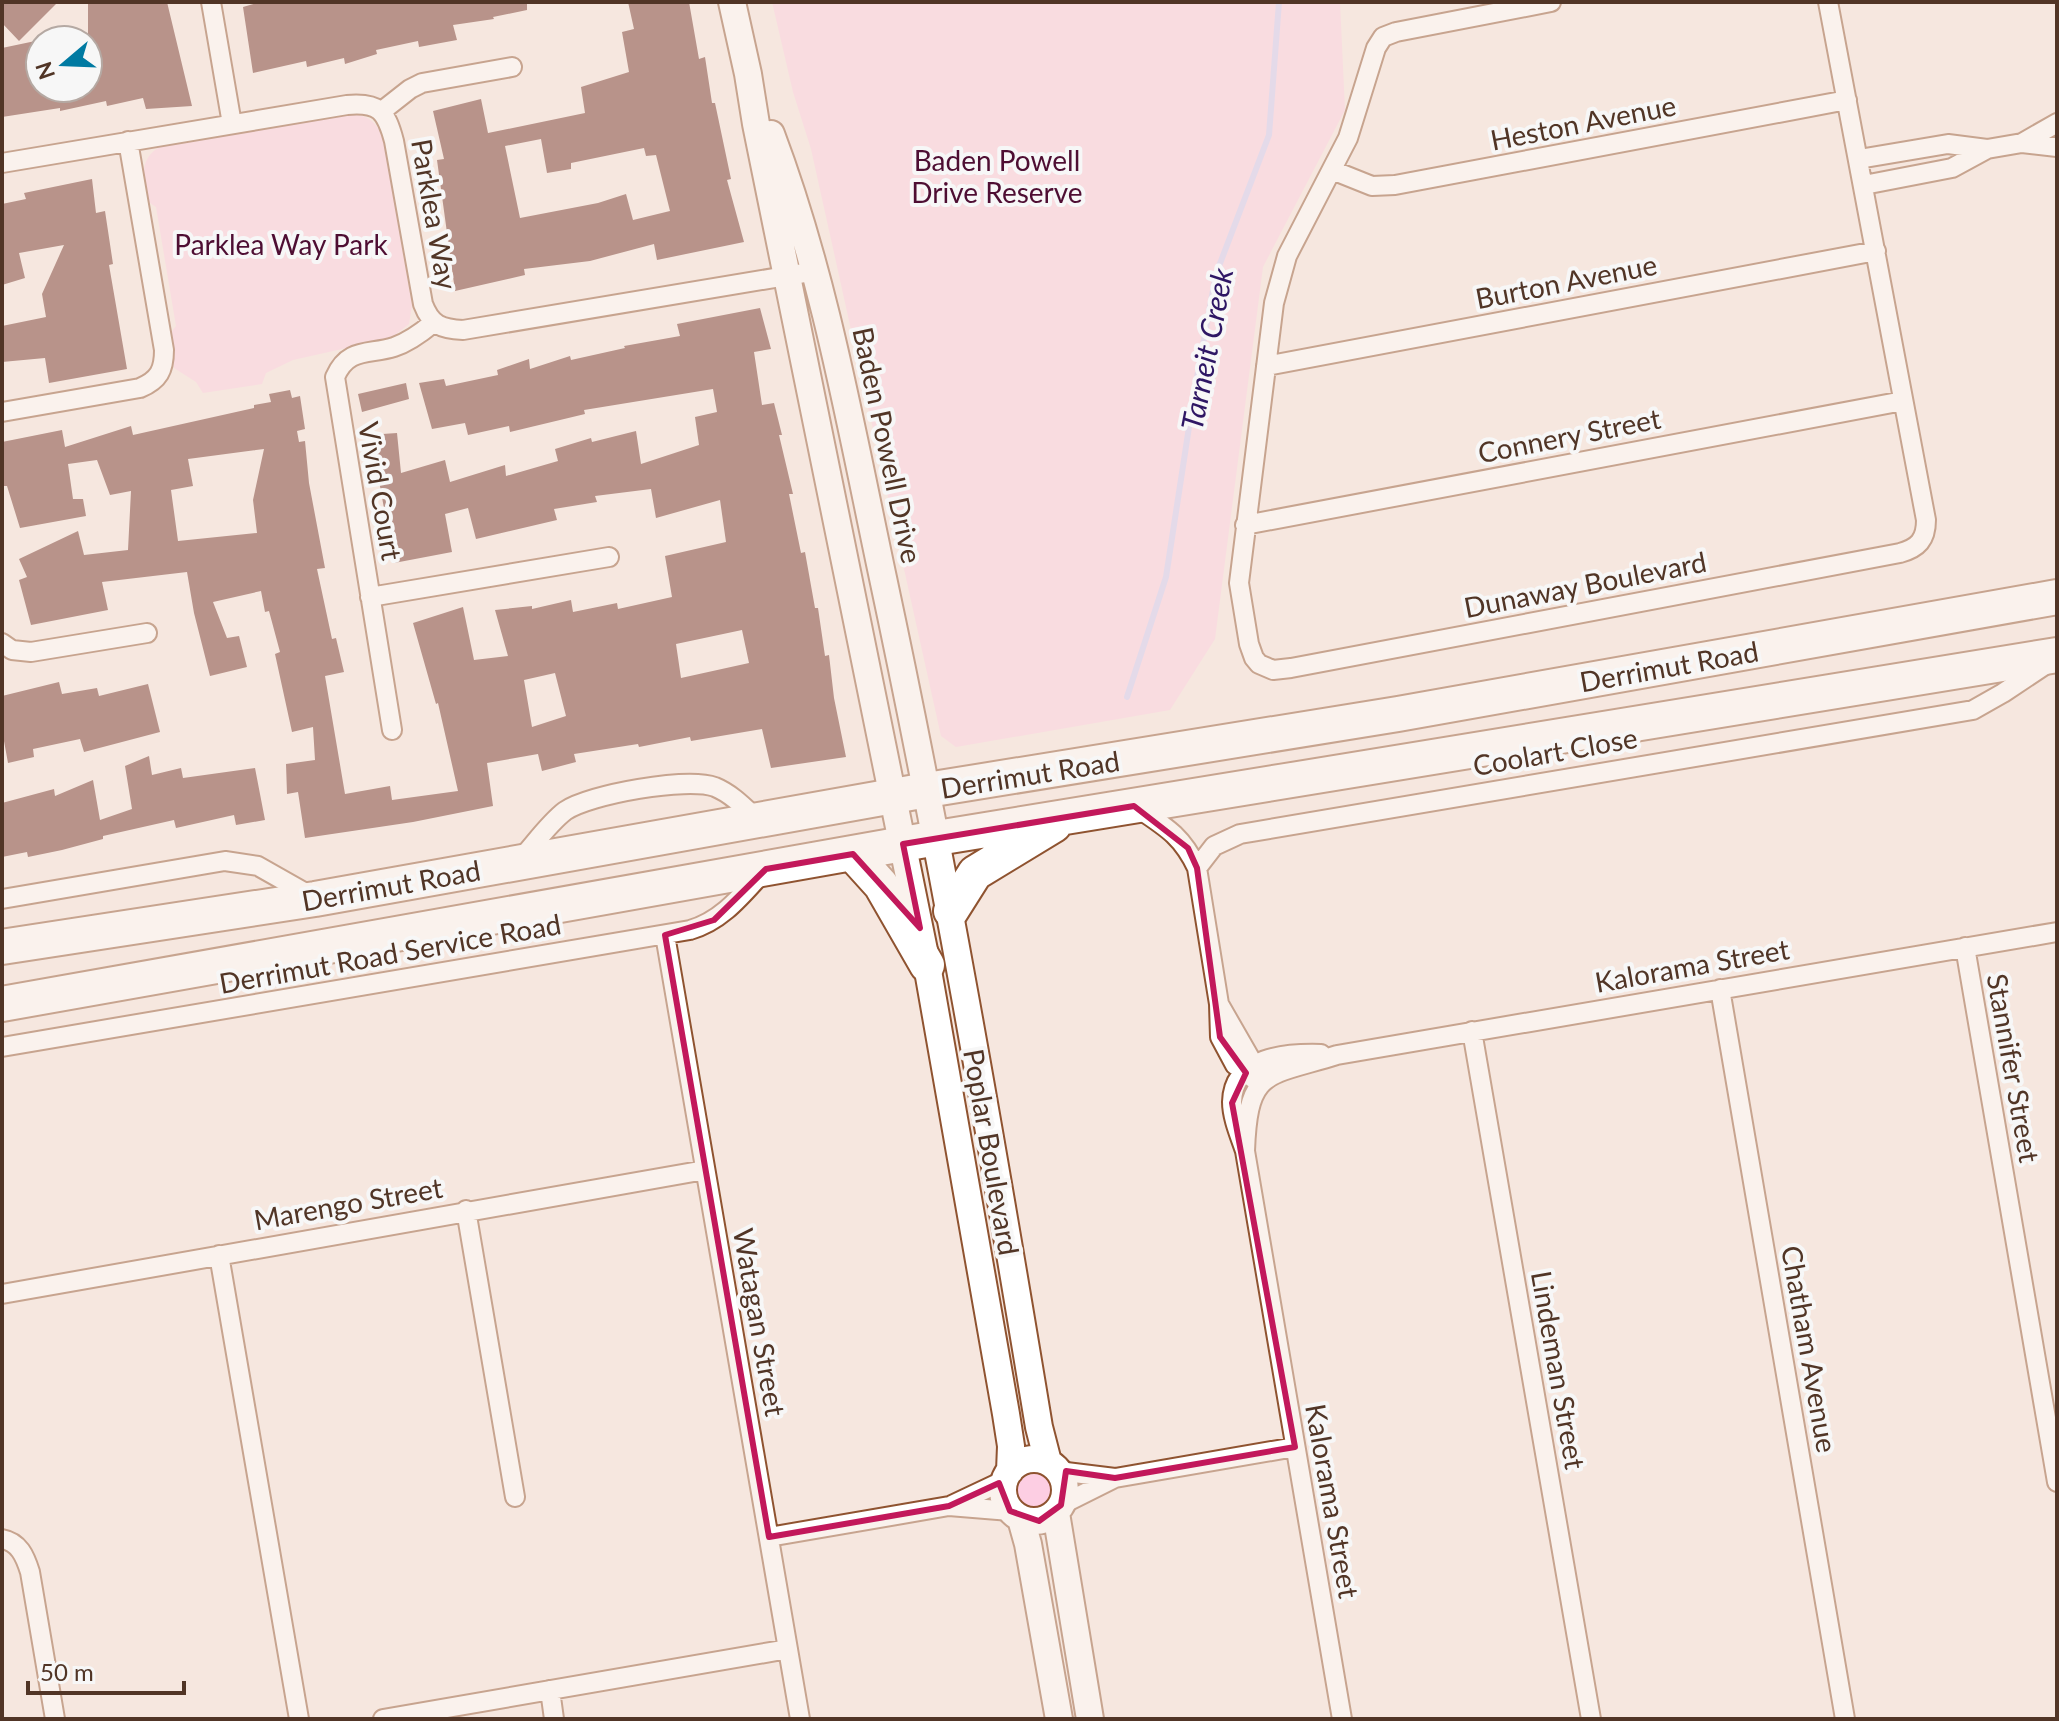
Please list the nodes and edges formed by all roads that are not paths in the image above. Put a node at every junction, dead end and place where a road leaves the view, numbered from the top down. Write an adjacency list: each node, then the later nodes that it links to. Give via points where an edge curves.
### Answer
1 (211, 2): 10 (street)
2 (732, 2): 6 (street, Baden Powell Drive)
3 (1551, 2): 18 (street, via 1387,35 1376,48)
4 (1828, 2): 7 (street)
5 (512, 67): 8 (street, via 422,83)
6 (748, 74): 22 (street, Baden Powell Drive, via 793,192); 23 (street, Baden Powell Drive)
7 (1847, 100): 16 (street); 18 (street, Heston Avenue, via 1395,185 1372,186)
8 (382, 111): 10 (street, Parklea Way, via 363,103); 24 (street, Parklea Way, via 394,141 423,304)
9 (2057, 123): 12 (street)
10 (232, 124): 11 (street, Parklea Way)
11 (128, 141): 17 (street, Parklea Way); 27 (street, via 164,350 161,374 140,388)
12 (2022, 143): 13 (street); 15 (street)
13 (2057, 147)
14 (1923, 148): 15 (street, via 1948,144); 16 (street); 19 (street)
15 (1987, 149): 19 (street, via 1952,168)
16 (1859, 159): 20 (street)
17 (2, 163)
18 (1332, 170): 25 (street, via 1281,271)
19 (1927, 174): 20 (street)
20 (1864, 185): 21 (street)
21 (1876, 251): 25 (street, Burton Avenue); 26 (street)
22 (816, 271): 23 (street, Parklea Way); 36 (street, Baden Powell Drive)
23 (788, 277): 24 (street, Parklea Way, via 463,330); 37 (street, Baden Powell Drive)
24 (433, 323): 30 (street, Vivid Court, via 412,340 349,358 335,377)
25 (1266, 366): 28 (street)
26 (1903, 401): 28 (street, Connery Street); 28 (street, Dunaway Boulevard, via 1926,529 1921,543 1900,553 1291,668 1273,670 1259,664 1251,652 1240,593)
27 (2, 412)
28 (1245, 525)
29 (609, 557): 30 (street)
30 (370, 597): 35 (street, Vivid Court)
31 (2057, 597): 36 (highway, Derrimut Road, via 1398,714)
32 (147, 633): 33 (street, via 31,652)
33 (2, 643)
34 (2057, 656): 38 (highway, Derrimut Road); 45 (street, Coolart Close, via 1973,710 1240,834 1214,846)
35 (392, 730)
36 (927, 790): 37 (highway, Derrimut Road); 41 (street, Baden Powell Drive)
37 (894, 797): 40 (highway, Derrimut Road); 42 (street, Baden Powell Drive)
38 (1134, 806): 39 (highway, Derrimut Road); 45 (street, via 1175,833)
39 (1068, 816): 41 (highway, Derrimut Road); 49 (highway, via 975,873)
40 (759, 821): 44 (highway, Derrimut Road); 44 (street, via 727,793 683,782 579,803 557,818)
41 (937, 838): 42 (highway, Derrimut Road); 49 (street, Poplar Boulevard)
42 (903, 844): 43 (highway, Derrimut Road); 54 (street, Poplar Boulevard)
43 (853, 854): 46 (highway, Derrimut Road); 54 (highway, via 881,885)
44 (517, 863): 48 (highway, Derrimut Road)
45 (1197, 868): 59 (street, via 1219,1004)
46 (766, 869): 51 (street, Derrimut Road Service Road, via 714,920); 56 (highway, Derrimut Road)
47 (2, 899): 48 (street, via 225,861 258,866)
48 (315, 899): 52 (highway, Derrimut Road)
49 (951, 911): 65 (street, Poplar Boulevard, via 1039,1427)
50 (2057, 932): 53 (street, Kalorama Street)
51 (665, 935): 58 (street, Derrimut Road Service Road); 60 (street, Watagan Street)
52 (2, 947)
53 (1965, 947): 55 (street, Kalorama Street); 68 (street, Stannifer Street)
54 (927, 965): 66 (street, Poplar Boulevard, via 1006,1414 1011,1446)
55 (1720, 989): 57 (street, Kalorama Street); 86 (street, Chatham Avenue)
56 (2, 1004)
57 (1472, 1031): 59 (street, Kalorama Street, via 1337,1055 1271,1075); 85 (street, Lindeman Street)
58 (2, 1047)
59 (1253, 1074): 64 (street, Kalorama Street, via 1245,1151)
60 (705, 1170): 61 (street, Marengo Street); 73 (street, Watagan Street)
61 (466, 1210): 62 (street, Marengo Street); 69 (street)
62 (219, 1255): 63 (street, Marengo Street); 78 (street)
63 (2, 1294)
64 (1295, 1447): 67 (street); 84 (street, Kalorama Street)
65 (1053, 1466): 66 (street, via 1027,1460); 67 (street); 71 (street, via 1065,1487)
66 (1007, 1475): 70 (street); 72 (street, via 1003,1496)
67 (1115, 1478): 71 (street)
68 (2057, 1482)
69 (515, 1497)
70 (949, 1506): 72 (street); 73 (street)
71 (1059, 1509): 72 (street, via 1039,1521); 83 (street)
72 (1016, 1515): 82 (street, via 1028,1544)
73 (769, 1537): 75 (street, Watagan Street)
74 (2, 1539): 77 (street, via 21,1549 30,1572)
75 (788, 1649): 76 (street); 81 (street, Watagan Street)
76 (550, 1690): 79 (street); 80 (street)
77 (55, 1719)
78 (299, 1719)
79 (383, 1719)
80 (554, 1719)
81 (800, 1719)
82 (1059, 1719)
83 (1090, 1719)
84 (1342, 1719)
85 (1591, 1719)
86 (1845, 1719)

